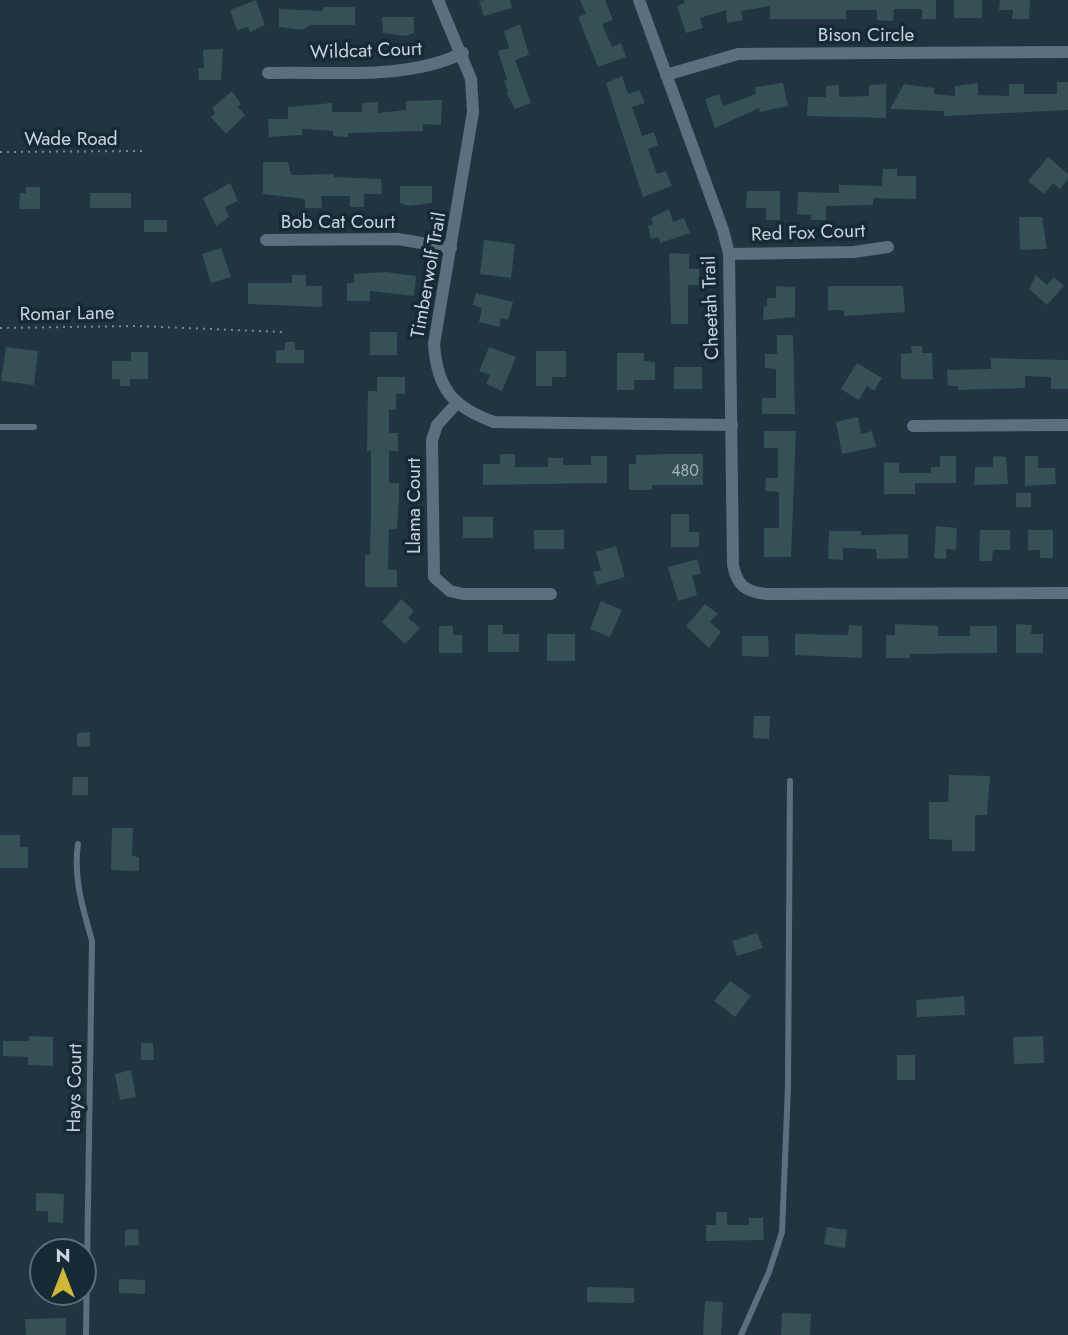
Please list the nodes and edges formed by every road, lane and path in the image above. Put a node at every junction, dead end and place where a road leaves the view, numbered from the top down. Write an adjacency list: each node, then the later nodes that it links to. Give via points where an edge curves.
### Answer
1 (438, 0): 4 (street, Timberwolf Trail)
2 (639, 0): 6 (street, Cheetah Trail)
3 (1068, 52): 6 (street, Bison Circle, via 738,54)
4 (463, 53): 5 (street, Wildcat Court, via 412,70); 11 (street, Timberwolf Trail, via 471,79 473,113)
5 (268, 73)
6 (666, 75): 12 (street, Cheetah Trail)
7 (143, 151): 8 (path, Wade Road)
8 (0, 152)
9 (265, 240): 11 (street, Bob Cat Court, via 398,239)
10 (888, 247): 12 (street, Red Fox Court, via 853,253)
11 (451, 248): 15 (street, Timberwolf Trail, via 434,344 443,387)
12 (729, 254): 16 (street, Cheetah Trail)
13 (0, 328): 14 (path, Romar Lane, via 135,326)
14 (283, 332)
15 (457, 403): 16 (street, Timberwolf Trail, via 474,415 515,424); 22 (street, Llama Court, via 437,425 432,440 434,577 450,591 463,594)
16 (732, 425): 21 (street, Cheetah Trail, via 733,565 747,590 767,594)
17 (913, 425): 18 (street)
18 (1068, 425)
19 (0, 427): 20 (lane)
20 (34, 427)
21 (1068, 593)
22 (551, 594)
23 (790, 781): 26 (lane, via 782,1232)
24 (78, 845): 25 (lane, Hays Court, via 77,884 92,941)
25 (86, 1335)
26 (741, 1335)

